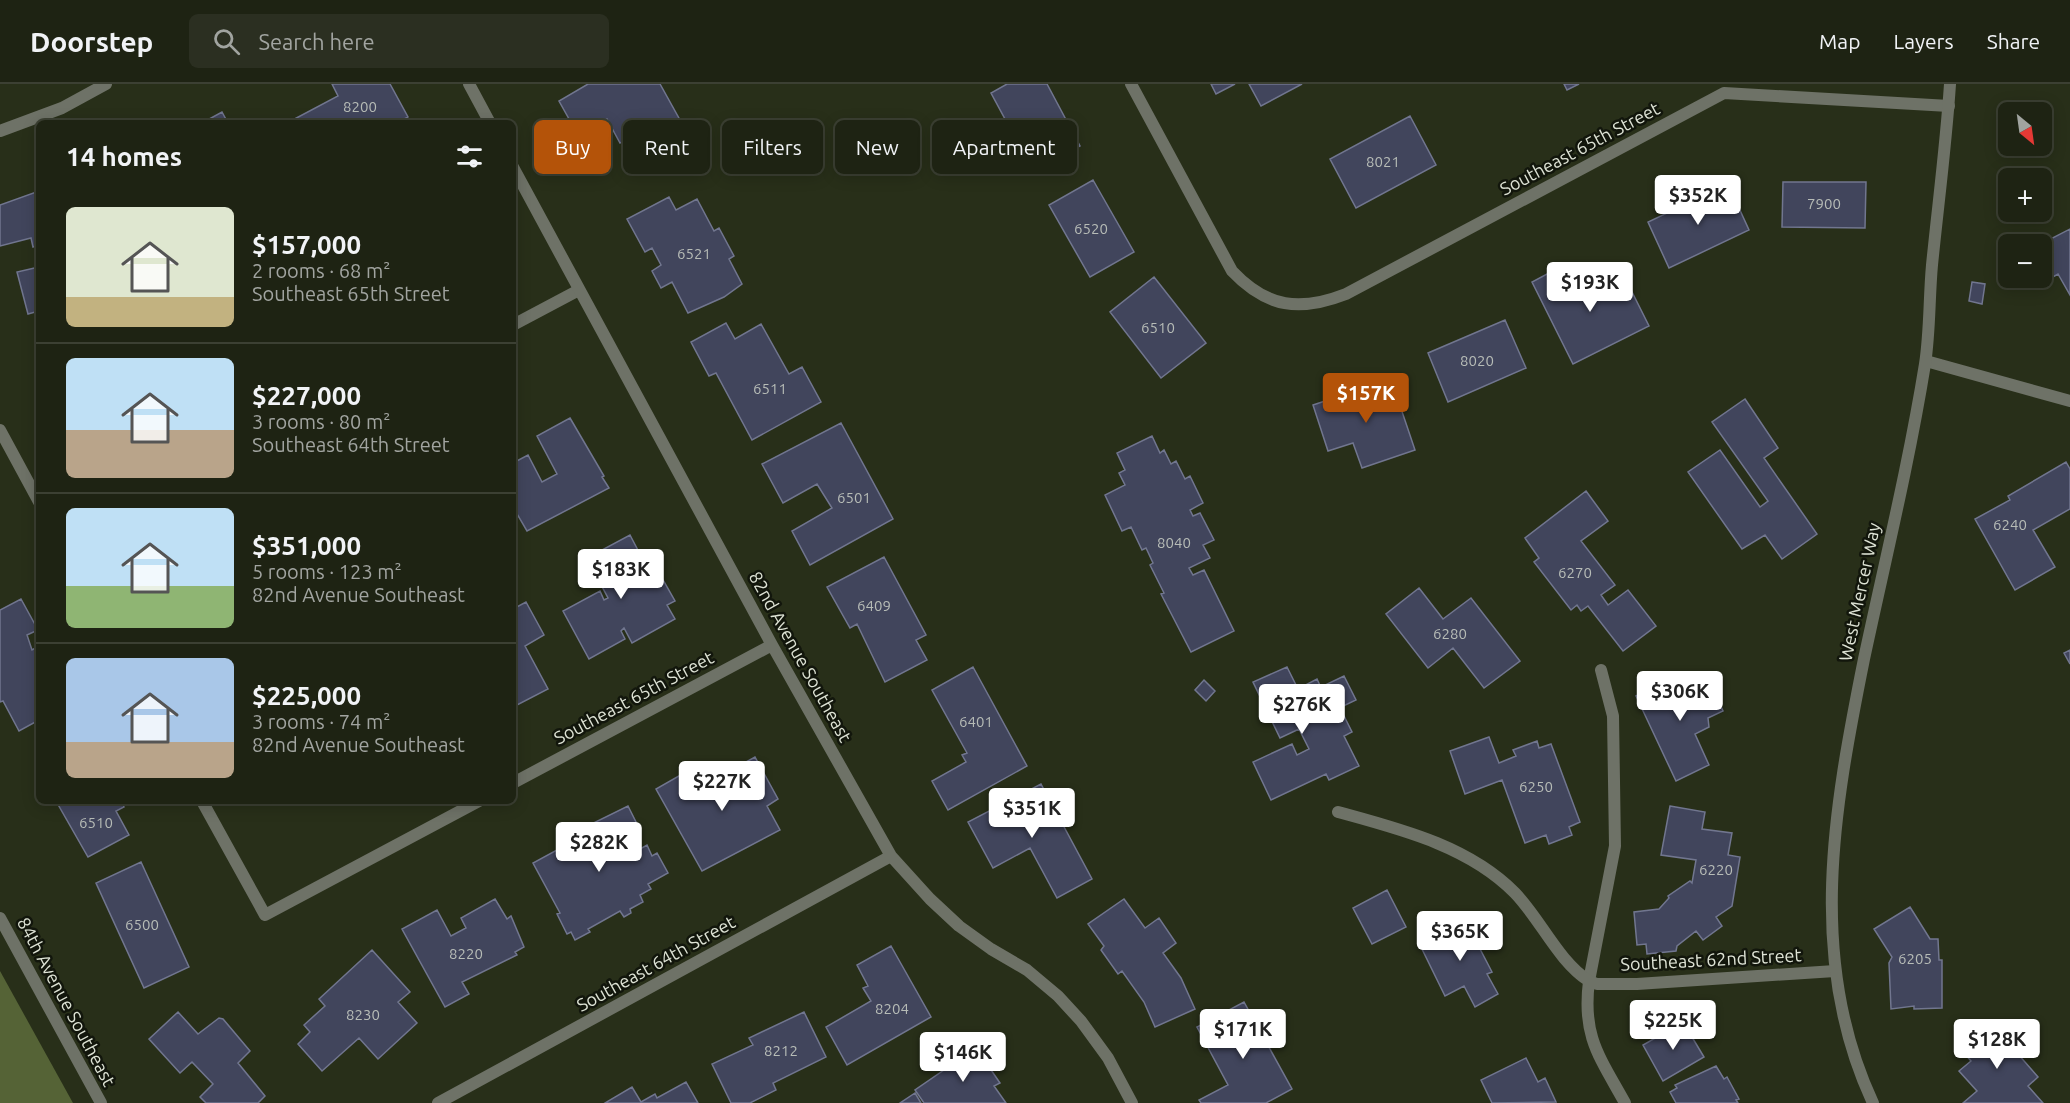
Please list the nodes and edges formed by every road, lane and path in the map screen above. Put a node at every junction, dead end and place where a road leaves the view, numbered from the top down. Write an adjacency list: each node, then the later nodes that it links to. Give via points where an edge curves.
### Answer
1 (106, 84): 8 (street, via 62,108)
2 (469, 84): 7 (street)
3 (1131, 84): 5 (street, Southeast 65th Street, via 1232,271 1248,288 1281,303 1305,305 1346,294)
4 (1950, 84): 6 (street, West Mercer Way)
5 (1722, 88): 6 (street, Southeast 65th Street)
6 (1949, 106): 12 (street, West Mercer Way)
7 (488, 120)
8 (0, 131)
9 (516, 173): 10 (street, 82nd Avenue Southeast)
10 (579, 290): 11 (street); 16 (street, 82nd Avenue Southeast)
11 (516, 323)
12 (1926, 362): 13 (street); 24 (street, West Mercer Way, via 1850,730 1831,873)
13 (2070, 401)
14 (0, 430): 15 (street)
15 (36, 496)
16 (772, 645): 18 (street, Southeast 65th Street); 22 (street, 82nd Avenue Southeast)
17 (1600, 670): 25 (street, via 1613,716 1615,846)
18 (516, 781)
19 (204, 804): 20 (street, via 265,915)
20 (473, 804)
21 (1338, 812): 25 (street, via 1413,835 1487,868 1515,892)
22 (891, 856): 27 (street, Southeast 64th Street); 28 (street, 82nd Avenue Southeast, via 959,926 1027,970 1058,996 1082,1021)
23 (0, 918): 26 (street, 84th Avenue Southeast)
24 (1835, 972): 25 (street, Southeast 62nd Street, via 1636,984); 30 (street, West Mercer Way, via 1849,1038)
25 (1589, 981): 29 (street, via 1589,1035)
26 (101, 1103)
27 (438, 1103)
28 (1132, 1103)
29 (1624, 1103)
30 (1873, 1103)

